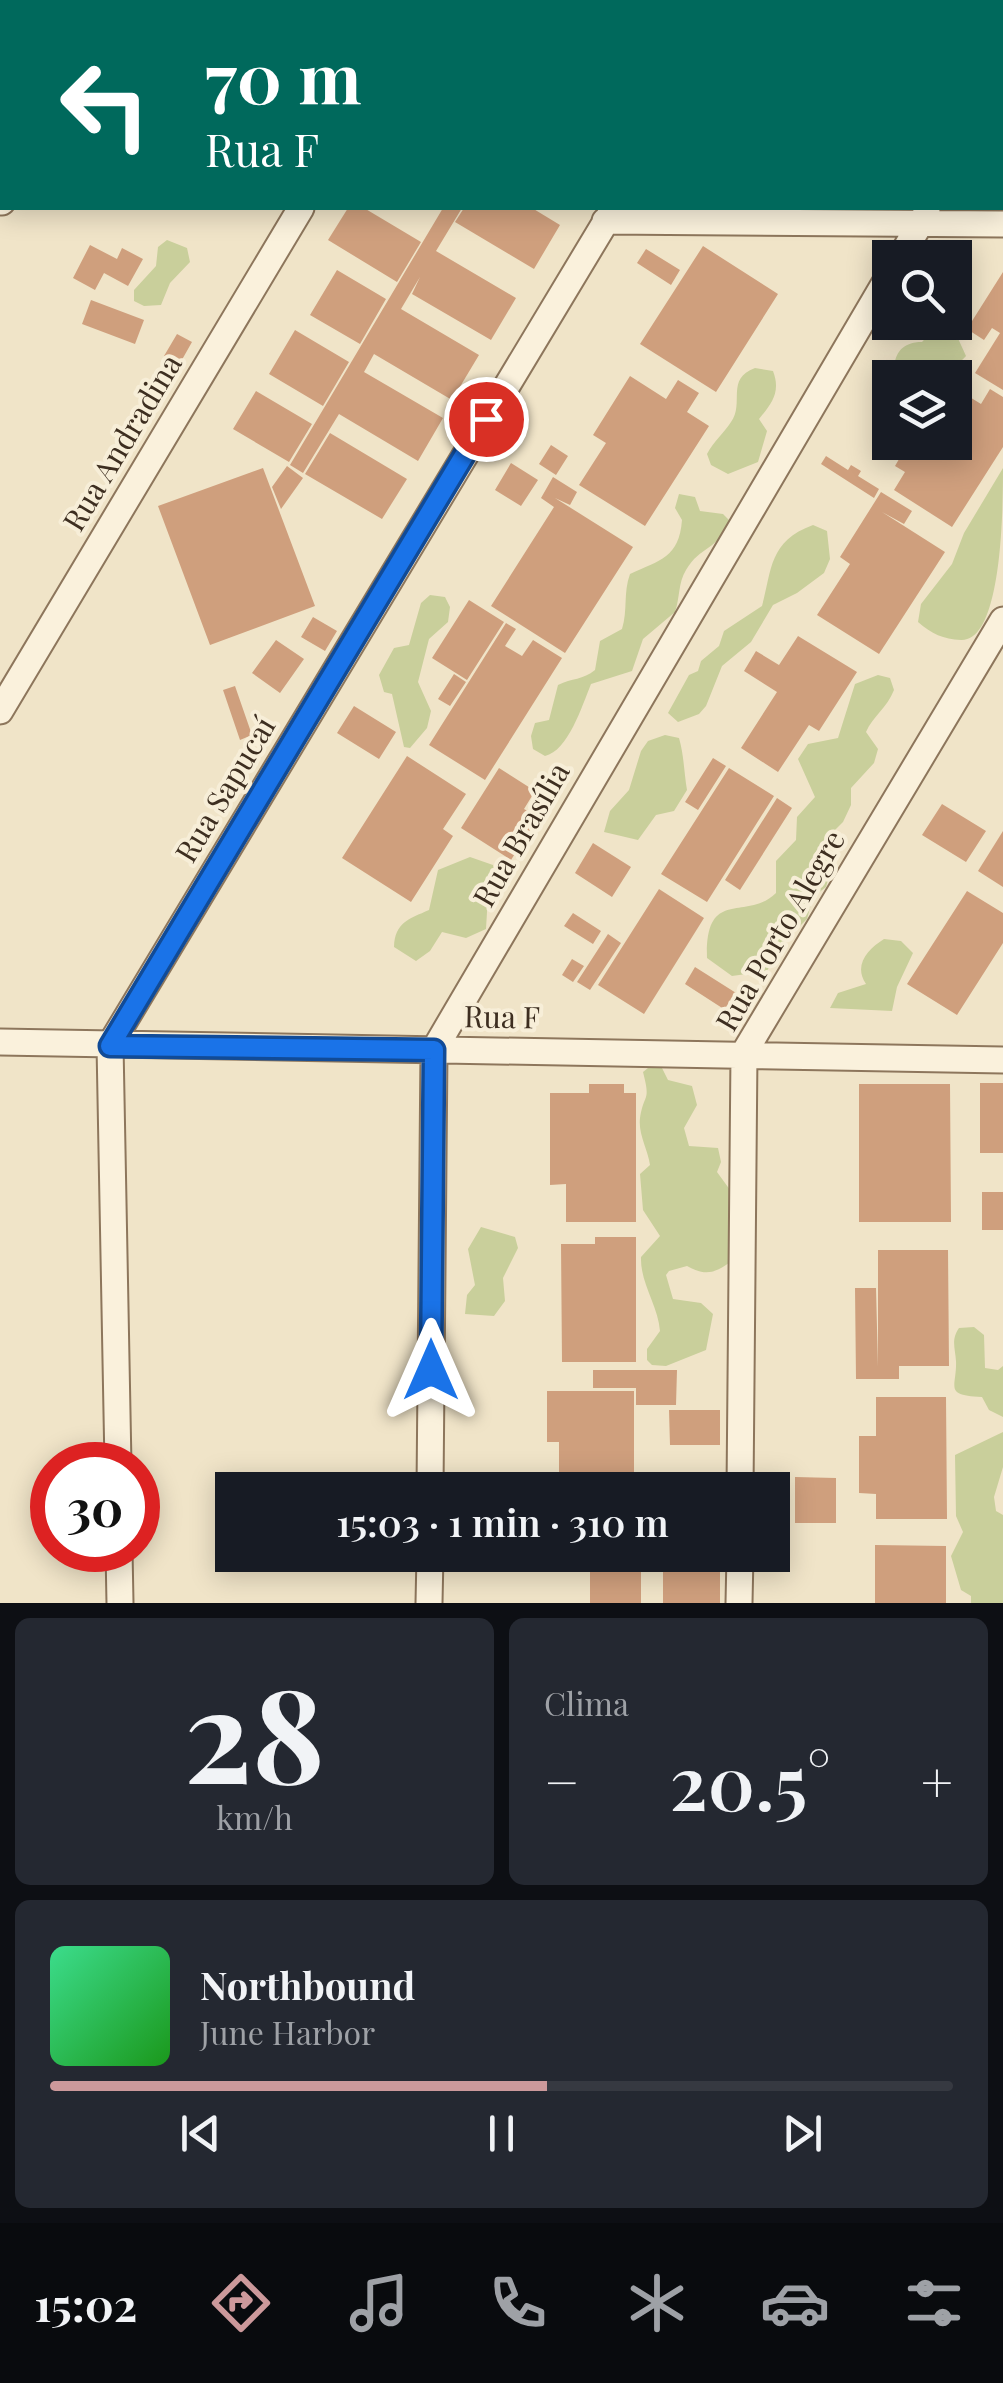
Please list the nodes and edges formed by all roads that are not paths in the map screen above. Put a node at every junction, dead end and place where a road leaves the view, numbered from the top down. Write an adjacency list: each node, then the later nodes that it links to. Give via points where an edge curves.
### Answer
1 (300, 210): 8 (street, Rua Andradina)
2 (610, 214): 3 (street); 10 (street, Rua Sapucaí)
3 (925, 215): 4 (street); 5 (street)
4 (1003, 224)
5 (910, 240)
6 (872, 305): 11 (street, Rua Brasília)
7 (1003, 620): 12 (street, Rua Porto Alegre)
8 (0, 711)
9 (0, 1042): 10 (street, Rua F)
10 (110, 1046): 11 (street, Rua F); 14 (street)
11 (434, 1050): 12 (street, Rua F); 15 (street, Rua Brasília)
12 (744, 1053): 13 (street, Rua F); 16 (street, Rua Porto Alegre)
13 (1003, 1060)
14 (118, 1442)
15 (430, 1472)
16 (740, 1472)
17 (119, 1572): 20 (street)
18 (430, 1572): 21 (street)
19 (740, 1572): 22 (street)
20 (120, 1603)
21 (429, 1603)
22 (739, 1603)

